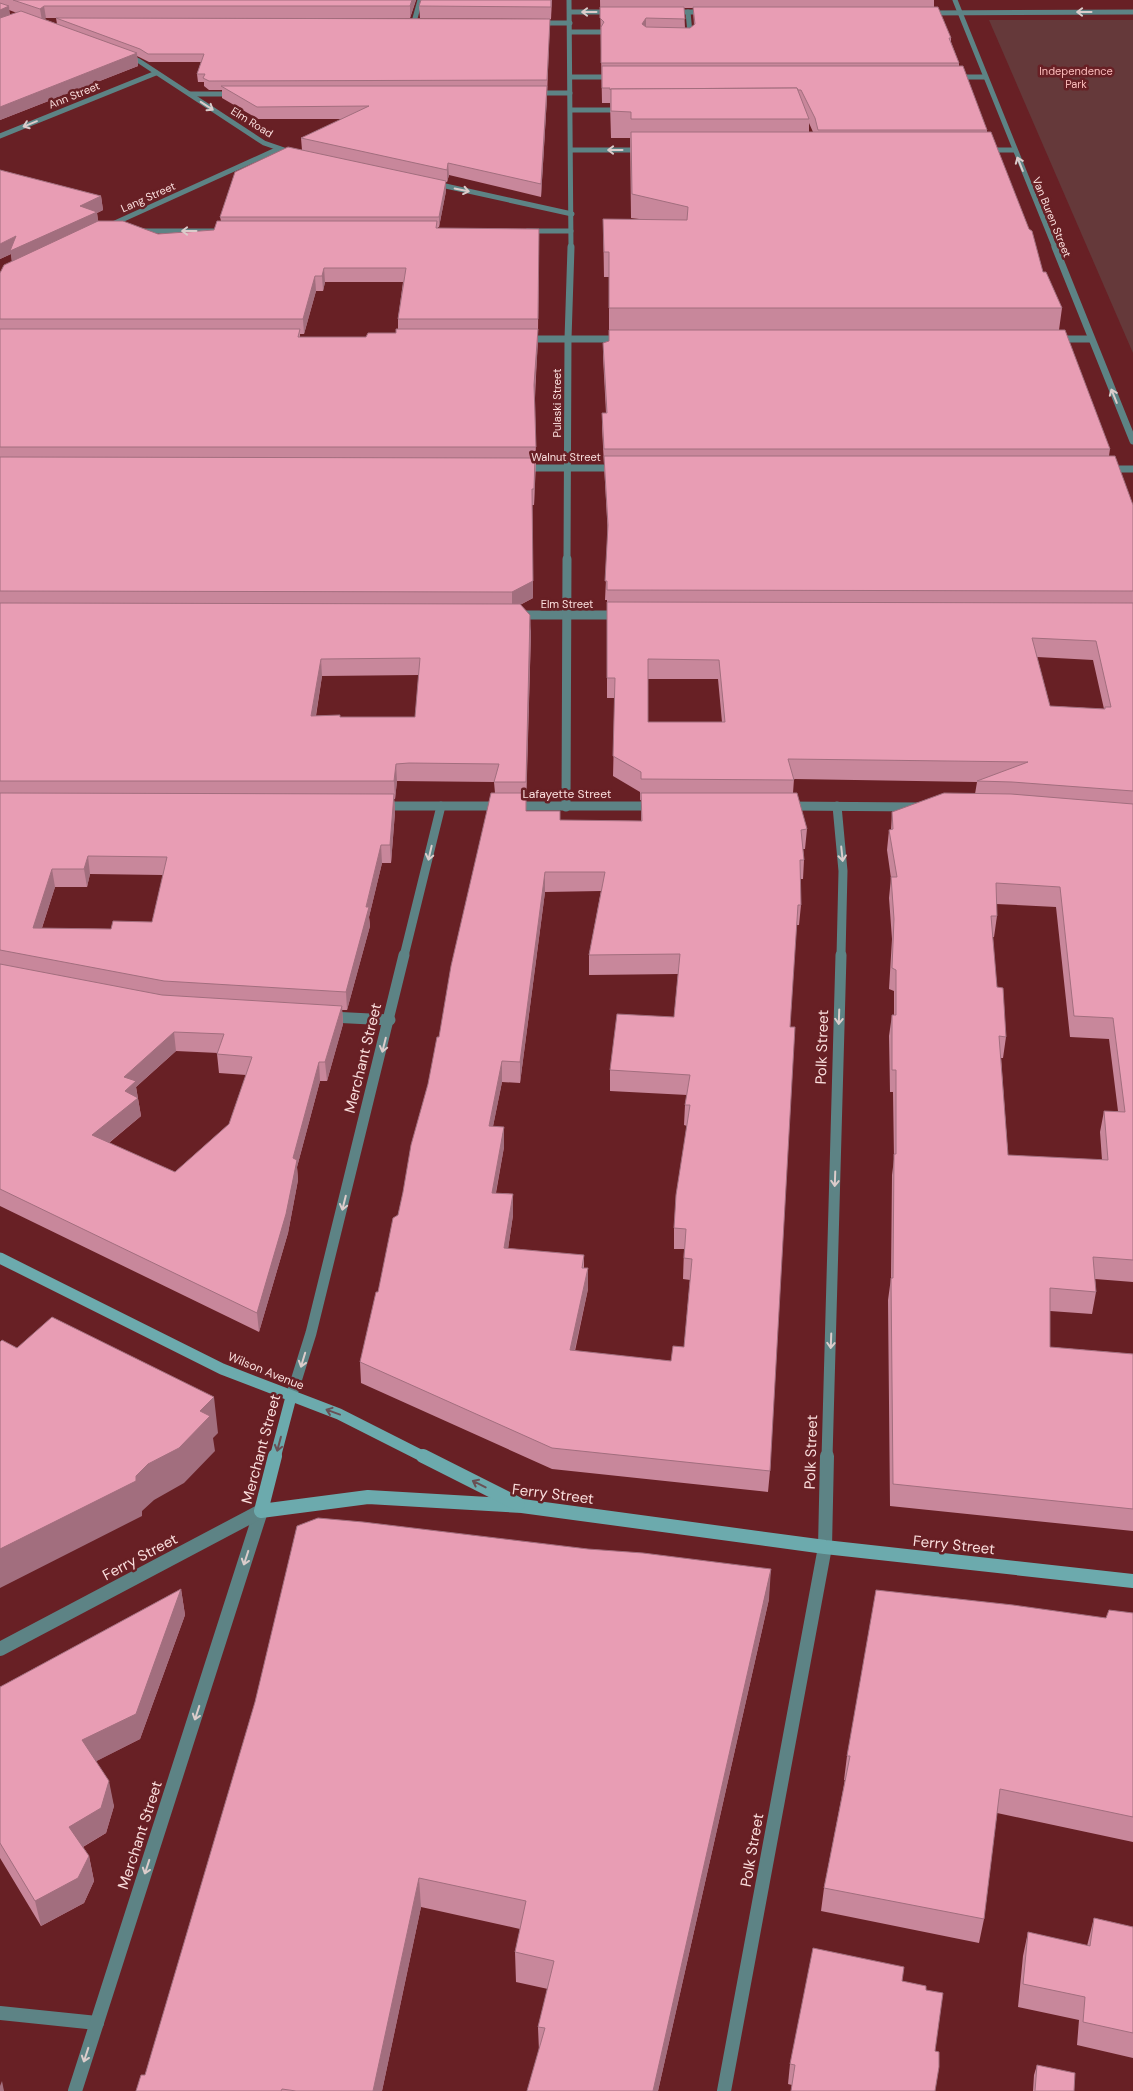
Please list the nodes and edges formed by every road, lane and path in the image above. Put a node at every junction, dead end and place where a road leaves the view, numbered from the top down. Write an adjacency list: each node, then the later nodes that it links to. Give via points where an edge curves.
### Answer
1 (420, 0): 13 (street)
2 (569, 0): 4 (street, Pulaski Street)
3 (955, 0): 11 (street, Van Buren Street)
4 (570, 12): 5 (street, one-way to 4); 16 (street, Pulaski Street)
5 (619, 12)
6 (668, 12): 7 (street)
7 (688, 12): 8 (street); 19 (street, via 690,33)
8 (707, 12)
9 (1133, 12): 11 (street, one-way to 11)
10 (921, 13): 11 (street)
11 (960, 13): 25 (street, Van Buren Street)
12 (404, 22): 13 (street)
13 (414, 22): 14 (street)
14 (424, 22)
15 (532, 23): 16 (street)
16 (570, 24): 17 (street, Pulaski Street)
17 (570, 32): 18 (street); 22 (street, Pulaski Street)
18 (600, 32)
19 (672, 33)
20 (121, 54): 21 (street, Elm Road, via 139,60)
21 (156, 73): 28 (street, Elm Road); 32 (street, Ann Street, one-way to 32)
22 (571, 77): 23 (street); 27 (street, Pulaski Street)
23 (620, 77)
24 (946, 77): 25 (street)
25 (985, 77): 37 (street, Van Buren Street)
26 (530, 93): 27 (street)
27 (570, 93): 30 (street, Pulaski Street)
28 (189, 94): 29 (street); 33 (street, Elm Road, one-way to 33)
29 (242, 94)
30 (571, 110): 31 (street); 34 (street, Pulaski Street)
31 (629, 110)
32 (0, 136)
33 (278, 149): 38 (street, Elm Road); 41 (street, Lang Street, via 98,231)
34 (572, 150): 35 (street, one-way to 34); 40 (street, Pulaski Street)
35 (649, 150)
36 (976, 150): 37 (street)
37 (1014, 150): 50 (street, Van Buren Street, one-way to 37)
38 (301, 155)
39 (423, 182): 40 (street, one-way to 40)
40 (572, 214): 45 (street, Pulaski Street)
41 (115, 231)
42 (134, 231): 43 (street, one-way to 42)
43 (222, 231)
44 (518, 231): 45 (street)
45 (570, 232): 47 (street, Pulaski Street)
46 (516, 339): 47 (street)
47 (568, 339): 48 (street); 53 (street, Pulaski Street)
48 (627, 339)
49 (1052, 339): 50 (street)
50 (1091, 339): 51 (street, Van Buren Street, one-way to 50)
51 (1133, 441)
52 (514, 468): 53 (street, Walnut Street)
53 (568, 468): 54 (street, Walnut Street); 58 (street, Pulaski Street)
54 (627, 468)
55 (1093, 469): 56 (street)
56 (1133, 469)
57 (509, 615): 58 (street, Elm Street)
58 (568, 615): 59 (street, Elm Street); 65 (street, Pulaski Street)
59 (628, 615)
60 (377, 806): 61 (street, Lafayette Street)
61 (441, 806): 65 (street, Lafayette Street); 68 (street, Merchant Street, one-way to 68)
62 (663, 806): 65 (street, Lafayette Street)
63 (779, 806): 64 (street)
64 (837, 806): 66 (street); 73 (street, Polk Street, one-way to 73, via 843,871)
65 (566, 807)
66 (932, 807)
67 (320, 1016): 68 (street)
68 (390, 1020): 70 (street, Merchant Street, one-way to 70, via 314,1324)
69 (0, 1258): 70 (main road, Wilson Avenue, via 222,1369)
70 (291, 1397): 71 (main road, Wilson Avenue, one-way to 70, via 339,1414); 72 (main road, Merchant Street, one-way to 72)
71 (522, 1506): 72 (main road, Ferry Street, via 368,1497); 73 (main road, Ferry Street)
72 (261, 1511): 75 (street, Ferry Street); 77 (street, Merchant Street, one-way to 77)
73 (825, 1547): 74 (main road, Ferry Street); 79 (street, Polk Street)
74 (1133, 1581)
75 (0, 1649)
76 (0, 2013): 77 (street)
77 (97, 2022): 78 (street, Merchant Street, one-way to 78)
78 (75, 2091)
79 (724, 2091)

